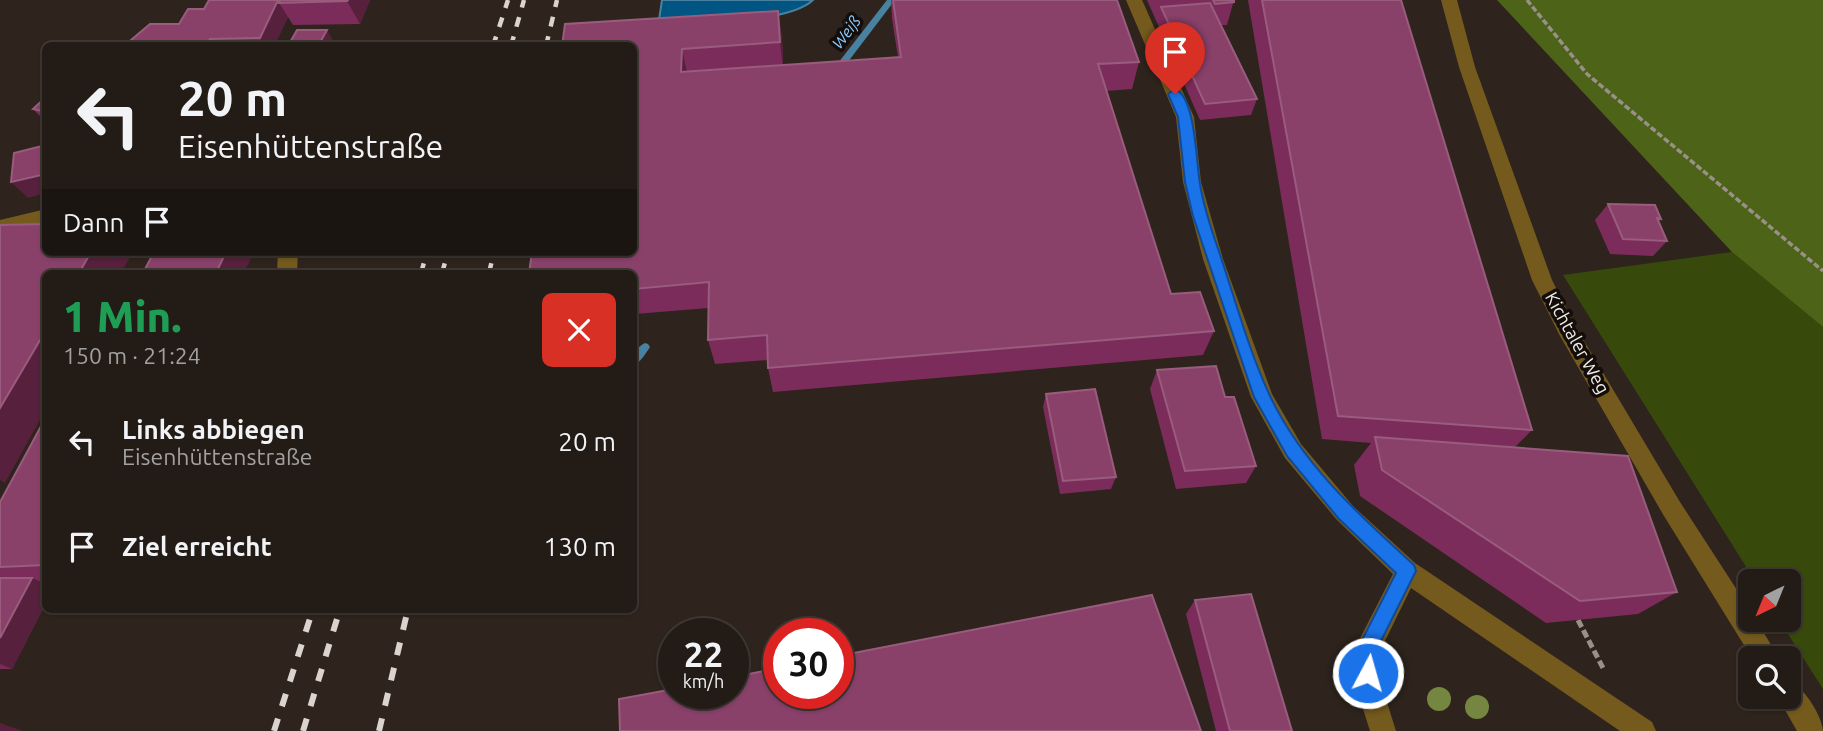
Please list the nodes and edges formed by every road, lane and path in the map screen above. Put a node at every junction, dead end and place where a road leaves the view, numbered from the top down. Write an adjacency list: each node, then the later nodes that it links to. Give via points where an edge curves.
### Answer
1 (1134, 0): 7 (street, via 1185,117 1200,216 1262,397 1293,451 1345,513)
2 (1449, 0): 8 (street, Kichtaler Weg, via 1467,67 1542,280 1672,509)
3 (1527, 0): 6 (path, via 1587,74)
4 (42, 217): 5 (street)
5 (0, 226)
6 (1823, 271)
7 (1407, 571): 10 (street, via 1365,654); 11 (street)
8 (1758, 646)
9 (1798, 709): 12 (street)
10 (1383, 731)
11 (1643, 731)
12 (1812, 731)

